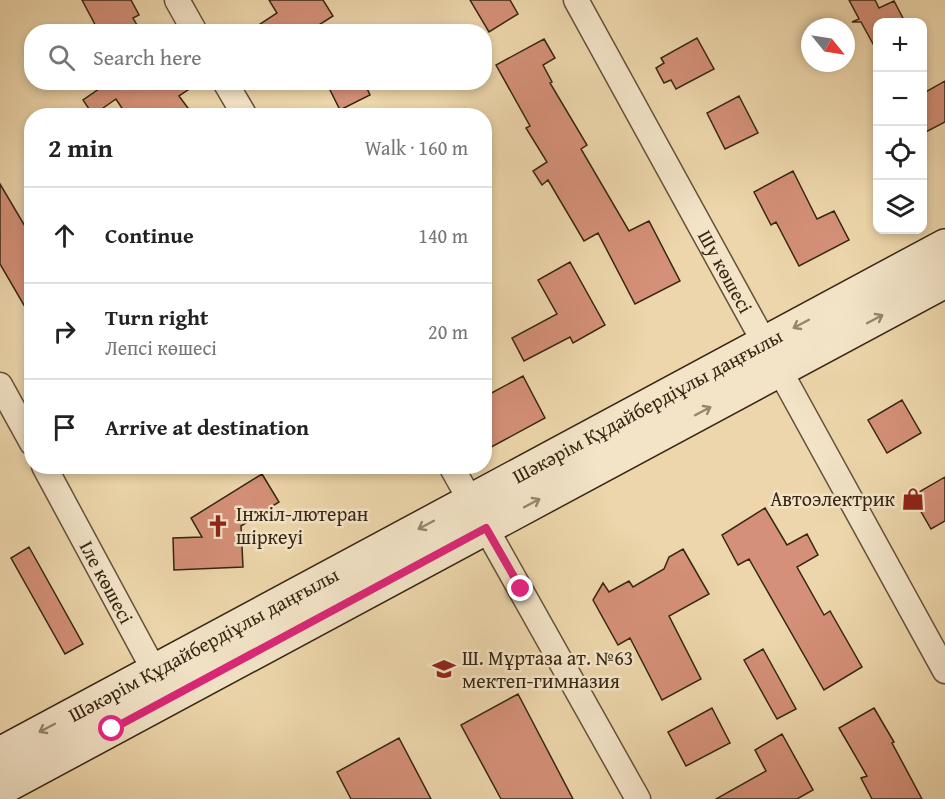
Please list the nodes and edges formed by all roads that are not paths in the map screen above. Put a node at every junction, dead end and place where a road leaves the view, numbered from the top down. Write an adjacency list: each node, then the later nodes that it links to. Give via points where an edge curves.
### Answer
1 (177, 0): 3 (street)
2 (576, 0): 8 (street, Шу көшесі)
3 (190, 24)
4 (230, 90): 5 (street)
5 (240, 108)
6 (945, 246): 8 (main road, Шәкәрім Құдайбердіұлы даңғылы, one-way to 8)
7 (945, 281): 8 (main road, Шәкәрім Құдайбердіұлы даңғылы, one-way to 7)
8 (772, 357): 13 (main road, Шәкәрім Құдайбердіұлы даңғылы); 14 (street, Шу көшесі)
9 (0, 385): 10 (street)
10 (24, 428)
11 (48, 474): 15 (street, Іле көшесі)
12 (456, 474): 13 (street)
13 (479, 514): 15 (main road, Шәкәрім Құдайбердіұлы даңғылы); 18 (street)
14 (945, 671)
15 (162, 684): 16 (main road, Шәкәрім Құдайбердіұлы даңғылы, one-way to 16); 17 (main road, Шәкәрім Құдайбердіұлы даңғылы)
16 (0, 754)
17 (0, 789)
18 (638, 799)

